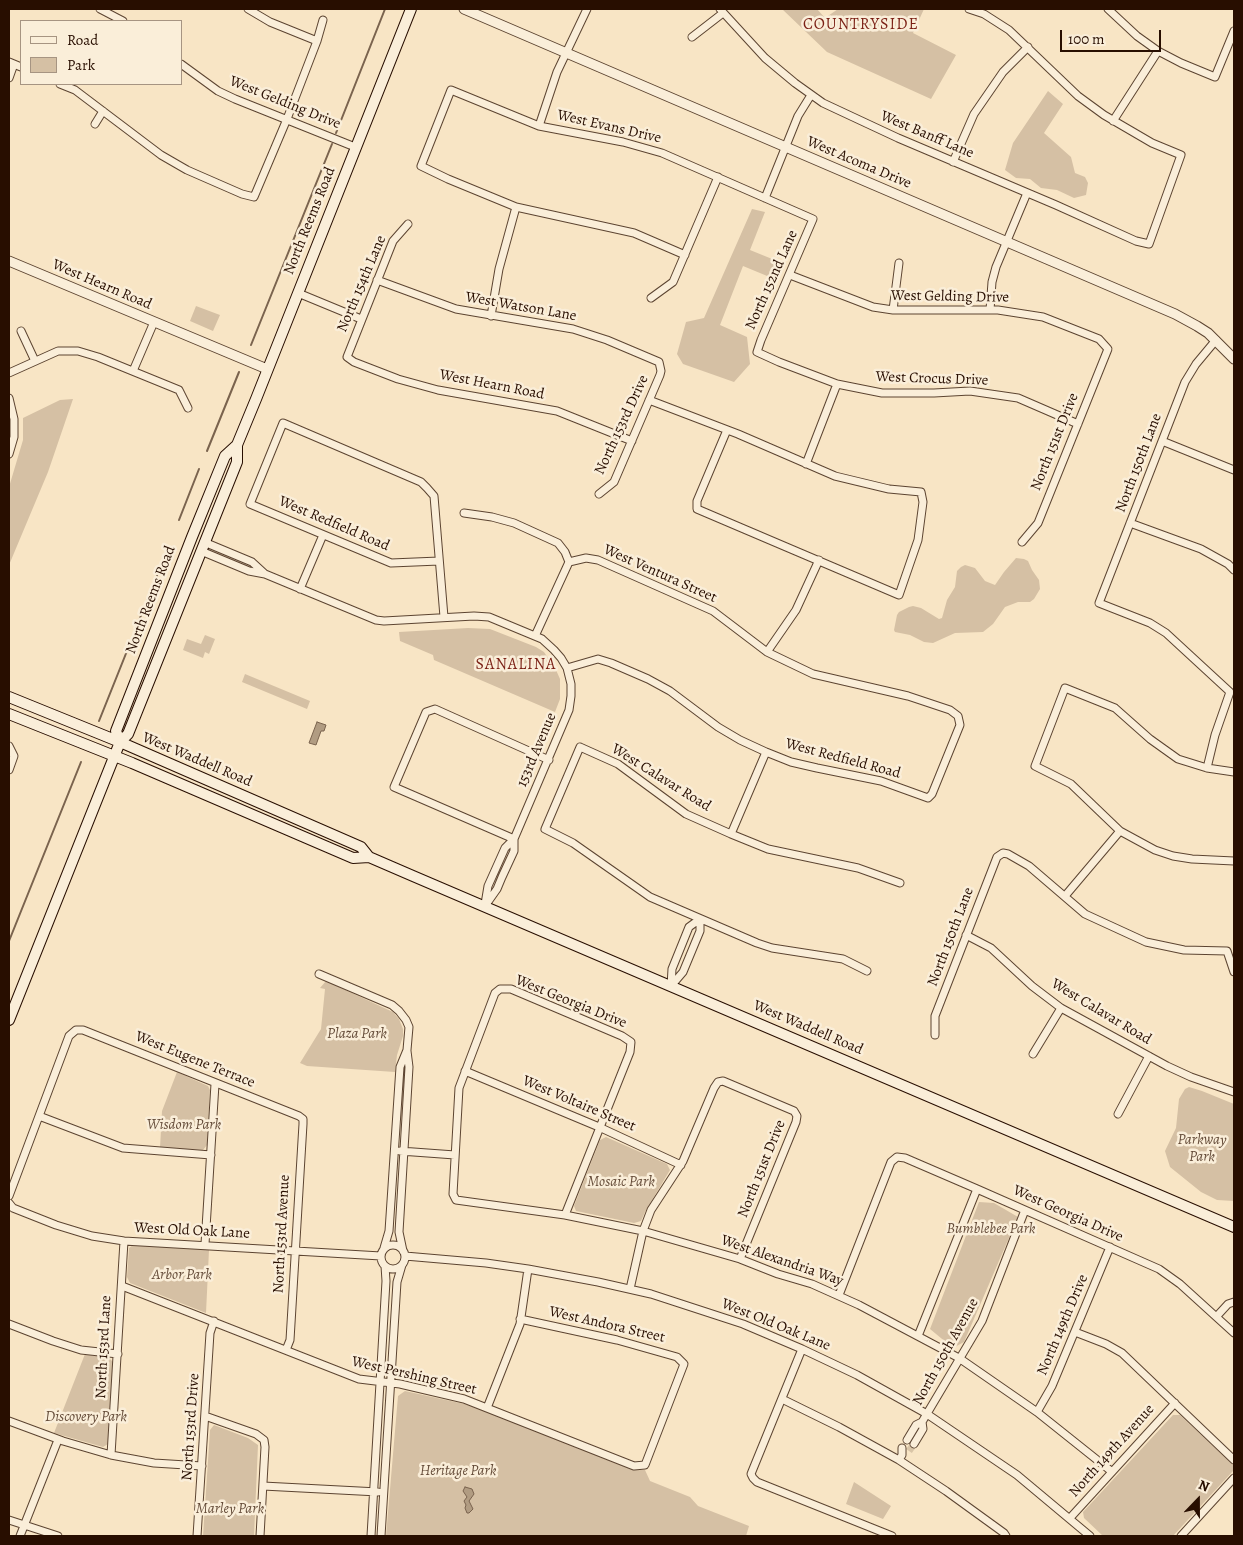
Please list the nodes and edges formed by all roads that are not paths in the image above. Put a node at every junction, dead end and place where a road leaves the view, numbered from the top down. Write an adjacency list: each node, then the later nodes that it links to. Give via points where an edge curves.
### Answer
1 (100, 9): 9 (street)
2 (248, 9): 13 (street, via 270,22)
3 (411, 9): 28 (main road, North Reems Road)
4 (464, 9): 16 (street, West Acoma Drive)
5 (587, 9): 16 (street)
6 (969, 9): 14 (street, via 984,14 1009,30)
7 (1108, 9): 15 (street)
8 (722, 11): 12 (street); 21 (street, West Banff Lane, via 765,58)
9 (121, 20)
10 (323, 20): 13 (street)
11 (1234, 31): 15 (street, via 1215,77)
12 (692, 37)
13 (317, 41): 23 (street)
14 (1028, 47): 24 (street, via 1078,96); 29 (street, via 1003,72 974,114)
15 (1158, 51): 24 (street)
16 (565, 53): 26 (street); 27 (street, West Acoma Drive)
17 (15, 64): 19 (street)
18 (182, 65): 23 (street, West Gelding Drive, via 218,91)
19 (9, 78)
20 (62, 85): 22 (street, via 75,90)
21 (811, 95): 27 (street); 29 (street, West Banff Lane)
22 (103, 111): 23 (street, via 169,160 254,197); 25 (street)
23 (287, 119): 28 (street, West Gelding Drive)
24 (1113, 121): 31 (street, West Banff Lane, via 1181,155 1149,244)
25 (95, 124)
26 (539, 126): 30 (street, West Evans Drive, via 662,153); 33 (street, West Evans Drive, via 451,90 421,166)
27 (786, 146): 32 (street); 36 (street, West Acoma Drive)
28 (356, 147): 42 (main road, North Reems Road)
29 (953, 162): 31 (street, West Banff Lane)
30 (718, 178): 32 (street, West Evans Drive); 37 (street)
31 (1028, 193): 36 (street)
32 (765, 198): 34 (street, West Evans Drive)
33 (516, 207): 37 (street, via 634,233); 46 (street, via 499,269)
34 (814, 220): 40 (street, North 152nd Lane)
35 (408, 224): 41 (street, North 154th Lane, via 393,240)
36 (1006, 242): 45 (street, via 992,282); 50 (street, West Acoma Drive, via 1175,314)
37 (685, 255): 43 (street, via 673,282)
38 (9, 261): 48 (street, West Hearn Road)
39 (899, 263): 44 (street)
40 (790, 275): 44 (street, West Gelding Drive, via 873,307); 52 (street, North 152nd Lane)
41 (377, 280): 46 (street, West Watson Lane, via 456,309); 47 (street, North 154th Lane)
42 (298, 293): 47 (street); 57 (main road, North Reems Road)
43 (651, 298)
44 (893, 310): 45 (street, West Gelding Drive)
45 (990, 310): 51 (street, West Gelding Drive, via 1044,317 1099,339)
46 (491, 316): 56 (street, West Watson Lane, via 573,329)
47 (361, 319): 53 (street, North 154th Lane)
48 (154, 322): 57 (street, West Hearn Road); 58 (street)
49 (22, 332): 55 (street)
50 (1216, 340): 54 (street, West Acoma Drive); 67 (street, North 150th Lane, via 1191,371)
51 (1108, 349): 64 (street, North 151st Drive)
52 (758, 352): 60 (street, West Crocus Drive)
53 (346, 357): 66 (street, West Hearn Road, via 398,379 438,390 557,411)
54 (1234, 359)
55 (35, 361): 58 (street, via 67,350 98,357); 59 (street)
56 (659, 362): 62 (street, North 153rd Drive, via 661,371)
57 (268, 369): 68 (main road, North Reems Road)
58 (132, 371): 63 (street, via 179,390)
59 (9, 373)
60 (836, 384): 64 (street, West Crocus Drive, via 882,393 970,391 1018,398); 70 (street)
61 (9, 398): 69 (street, via 14,419 14,437)
62 (649, 400): 65 (street); 66 (street, North 153rd Drive)
63 (188, 408)
64 (1078, 424): 76 (street, North 151st Drive, via 1038,523)
65 (727, 430): 70 (street); 78 (street, via 697,509)
66 (632, 441): 72 (street, North 153rd Drive, via 614,482)
67 (1162, 441): 71 (street); 74 (street, North 150th Lane)
68 (236, 445): 77 (main road, North Reems Road, via 237,462); 89 (main road, North Reems Road, via 224,456 116,731)
69 (9, 454)
70 (806, 464): 78 (street, via 835,476 889,489 920,492 923,502 918,540 899,595)
71 (1234, 470)
72 (599, 494)
73 (464, 513): 80 (street, via 514,523 558,543)
74 (1130, 523): 81 (street, via 1201,549); 94 (street, North 150th Lane, via 1099,603 1150,623 1166,633 1230,692)
75 (322, 535): 79 (street, West Redfield Road, via 391,563); 79 (street, West Redfield Road, via 250,504 283,423 421,482 434,496); 82 (street)
76 (1022, 542)
77 (202, 546): 82 (street, via 249,571); 89 (main road, North Reems Road, via 128,734)
78 (820, 560): 85 (street, via 796,610)
79 (439, 561): 83 (street)
80 (569, 562): 84 (street); 85 (street, West Ventura Street, via 586,558 598,560 713,610)
81 (1234, 570)
82 (300, 589): 83 (street, via 376,620)
83 (444, 617): 84 (street, via 489,617)
84 (535, 636): 86 (street, via 547,643)
85 (767, 652): 97 (street, West Ventura Street, via 813,674 908,696 950,710 958,716 960,725)
86 (567, 668): 91 (street, West Redfield Road, via 598,660 611,663 670,691 718,727); 93 (street, 153rd Avenue, via 571,684 570,703)
87 (9, 697): 89 (main road, West Waddell Road)
88 (9, 714): 92 (main road, West Waddell Road)
89 (120, 742): 92 (main road, North Reems Road); 100 (main road, West Waddell Road)
90 (9, 746): 95 (street, via 14,756)
91 (766, 752): 97 (street, West Redfield Road, via 791,762 881,781); 101 (street)
92 (115, 756): 98 (main road, West Waddell Road); 115 (main road, North Reems Road)
93 (549, 760): 102 (street, 153rd Avenue); 102 (street, via 435,710 426,712 394,787)
94 (1206, 768): 96 (street); 99 (street, via 1178,759 1115,708 1065,688 1035,766 1071,784)
95 (9, 770)
96 (1234, 772)
97 (928, 798)
98 (238, 808): 100 (main road, via 268,813 312,832); 103 (main road, West Waddell Road, via 353,858)
99 (1120, 831): 104 (street, via 1173,856); 106 (street)
100 (325, 832): 103 (main road, West Waddell Road, via 360,847)
101 (731, 834): 105 (street, West Calavar Road, via 768,849 858,868); 108 (street, West Calavar Road, via 686,814 618,764 580,747 545,829 573,843 650,897)
102 (514, 839): 107 (street, 153rd Avenue, via 505,848 488,886)
103 (369, 857): 107 (main road, West Waddell Road)
104 (1234, 861)
105 (900, 883)
106 (1065, 896): 109 (street, North 150th Lane, via 1028,866 1003,853 997,857); 111 (street, via 1085,914 1146,942 1184,950 1228,951)
107 (485, 906): 113 (main road, West Waddell Road)
108 (700, 919): 110 (street, via 772,948 843,959); 113 (street, via 700,931 682,972); 113 (street, via 689,927 672,968)
109 (966, 934): 114 (street, West Calavar Road, via 991,948); 116 (street, North 150th Lane, via 935,1016)
110 (867, 971)
111 (1234, 972)
112 (319, 974): 117 (street, via 399,1010 409,1027)
113 (670, 986): 137 (main road, West Waddell Road)
114 (1061, 1008): 118 (street); 119 (street, West Calavar Road)
115 (9, 1020)
116 (935, 1035)
117 (407, 1050): 127 (street, via 400,1067); 128 (street, via 409,1067)
118 (1033, 1054)
119 (1149, 1056): 122 (street, West Calavar Road, via 1191,1077); 123 (street)
120 (465, 1071): 126 (street, West Voltaire Street); 126 (street, West Georgia Drive, via 495,993 511,989 632,1042); 130 (street, via 459,1088)
121 (215, 1084): 124 (street, West Eugene Terrace, via 83,1030 76,1030 69,1036); 125 (street, West Eugene Terrace); 129 (street)
122 (1234, 1092)
123 (1118, 1114)
124 (39, 1116): 129 (street, via 123,1148); 133 (street)
125 (303, 1119): 143 (street, North 153rd Avenue)
126 (599, 1127): 131 (street, West Voltaire Street); 136 (street)
127 (394, 1151): 128 (street); 142 (street, via 389,1231)
128 (403, 1152): 130 (street); 144 (street, via 399,1232)
129 (210, 1155): 140 (street)
130 (455, 1155): 136 (street, West Alexandria Way, via 453,1194 456,1200)
131 (681, 1164): 138 (street, via 651,1210); 146 (street, North 151st Drive, via 718,1082 732,1084 794,1111 796,1122)
132 (977, 1189): 135 (street, West Georgia Drive); 152 (street, West Georgia Drive, via 897,1157 892,1162); 160 (street)
133 (9, 1196)
134 (9, 1203): 139 (street, West Old Oak Lane, via 13,1208 56,1225)
135 (1025, 1210): 141 (street, West Georgia Drive); 164 (street, North 150th Avenue, via 982,1321)
136 (565, 1216): 138 (street, West Alexandria Way)
137 (1234, 1227)
138 (644, 1231): 146 (street, West Alexandria Way); 151 (street)
139 (124, 1241): 140 (street, West Old Oak Lane); 150 (street, North 153rd Lane)
140 (205, 1244): 143 (street, West Old Oak Lane)
141 (1110, 1247): 154 (street, West Georgia Drive, via 1159,1269); 158 (street, North 149th Drive)
142 (384, 1248): 144 (street, via 395,1245); 145 (street)
143 (295, 1251): 145 (street, West Old Oak Lane); 162 (street, North 153rd Avenue, via 290,1340)
144 (404, 1253): 147 (street); 149 (street, West Old Oak Lane)
145 (381, 1256): 148 (street)
146 (740, 1259): 152 (street, West Alexandria Way)
147 (402, 1265): 148 (street); 166 (street, via 397,1278)
148 (385, 1266): 165 (street)
149 (528, 1269): 151 (street, West Old Oak Lane); 155 (street)
150 (122, 1286): 156 (street, West Pershing Street); 163 (street, North 153rd Lane)
151 (630, 1289): 161 (street, West Old Oak Lane, via 743,1324)
152 (839, 1295): 160 (street, West Alexandria Way)
153 (1234, 1302): 154 (street)
154 (1216, 1316): 159 (street, West Georgia Drive)
155 (520, 1319): 169 (street); 179 (street, West Andora Street, via 617,1340 677,1357 684,1364)
156 (214, 1321): 162 (street, West Pershing Street); 172 (street, North 153rd Drive, via 210,1333)
157 (9, 1324): 163 (street, via 81,1350)
158 (1075, 1332): 168 (street, via 1122,1353); 170 (street, North 149th Drive)
159 (1234, 1333)
160 (918, 1336): 164 (street, West Alexandria Way)
161 (802, 1349): 167 (street); 171 (street, West Old Oak Lane)
162 (286, 1350): 165 (street, West Pershing Street, via 359,1379)
163 (118, 1354): 176 (street, North 153rd Lane)
164 (960, 1359): 170 (street, West Alexandria Way); 171 (street, North 150th Avenue)
165 (380, 1382): 166 (street, West Pershing Street); 183 (street)
166 (390, 1383): 169 (street, West Pershing Street, via 451,1395); 184 (street)
167 (782, 1399): 194 (street, via 751,1474 753,1478); 195 (street, via 903,1453)
168 (1175, 1403): 177 (street); 180 (street, North 149th Avenue)
169 (487, 1408): 179 (street, West Pershing Street, via 634,1466)
170 (1037, 1412): 180 (street, West Alexandria Way)
171 (927, 1414): 175 (street, North 150th Avenue, via 916,1425); 185 (street, West Old Oak Lane, via 1009,1470)
172 (205, 1416): 178 (street, North 153rd Drive); 182 (street, via 256,1434 264,1440)
173 (9, 1421): 174 (street)
174 (58, 1440): 176 (street); 187 (street)
175 (912, 1440)
176 (112, 1455): 178 (street, via 154,1463)
177 (1234, 1460)
178 (202, 1466): 190 (street, North 153rd Drive)
179 (646, 1466)
180 (1111, 1471): 185 (street, North 149th Avenue)
181 (1234, 1478): 197 (street)
182 (263, 1486): 183 (street); 191 (street)
183 (374, 1491): 184 (street); 192 (street)
184 (384, 1492): 193 (street)
185 (1070, 1518): 196 (street, West Old Oak Lane)
186 (9, 1520): 187 (street)
187 (24, 1526): 188 (street); 189 (street)
188 (20, 1536)
189 (58, 1536)
190 (198, 1536)
191 (260, 1536)
192 (371, 1536)
193 (381, 1536)
194 (892, 1536)
195 (1006, 1536)
196 (1090, 1536)
197 (1181, 1536)

